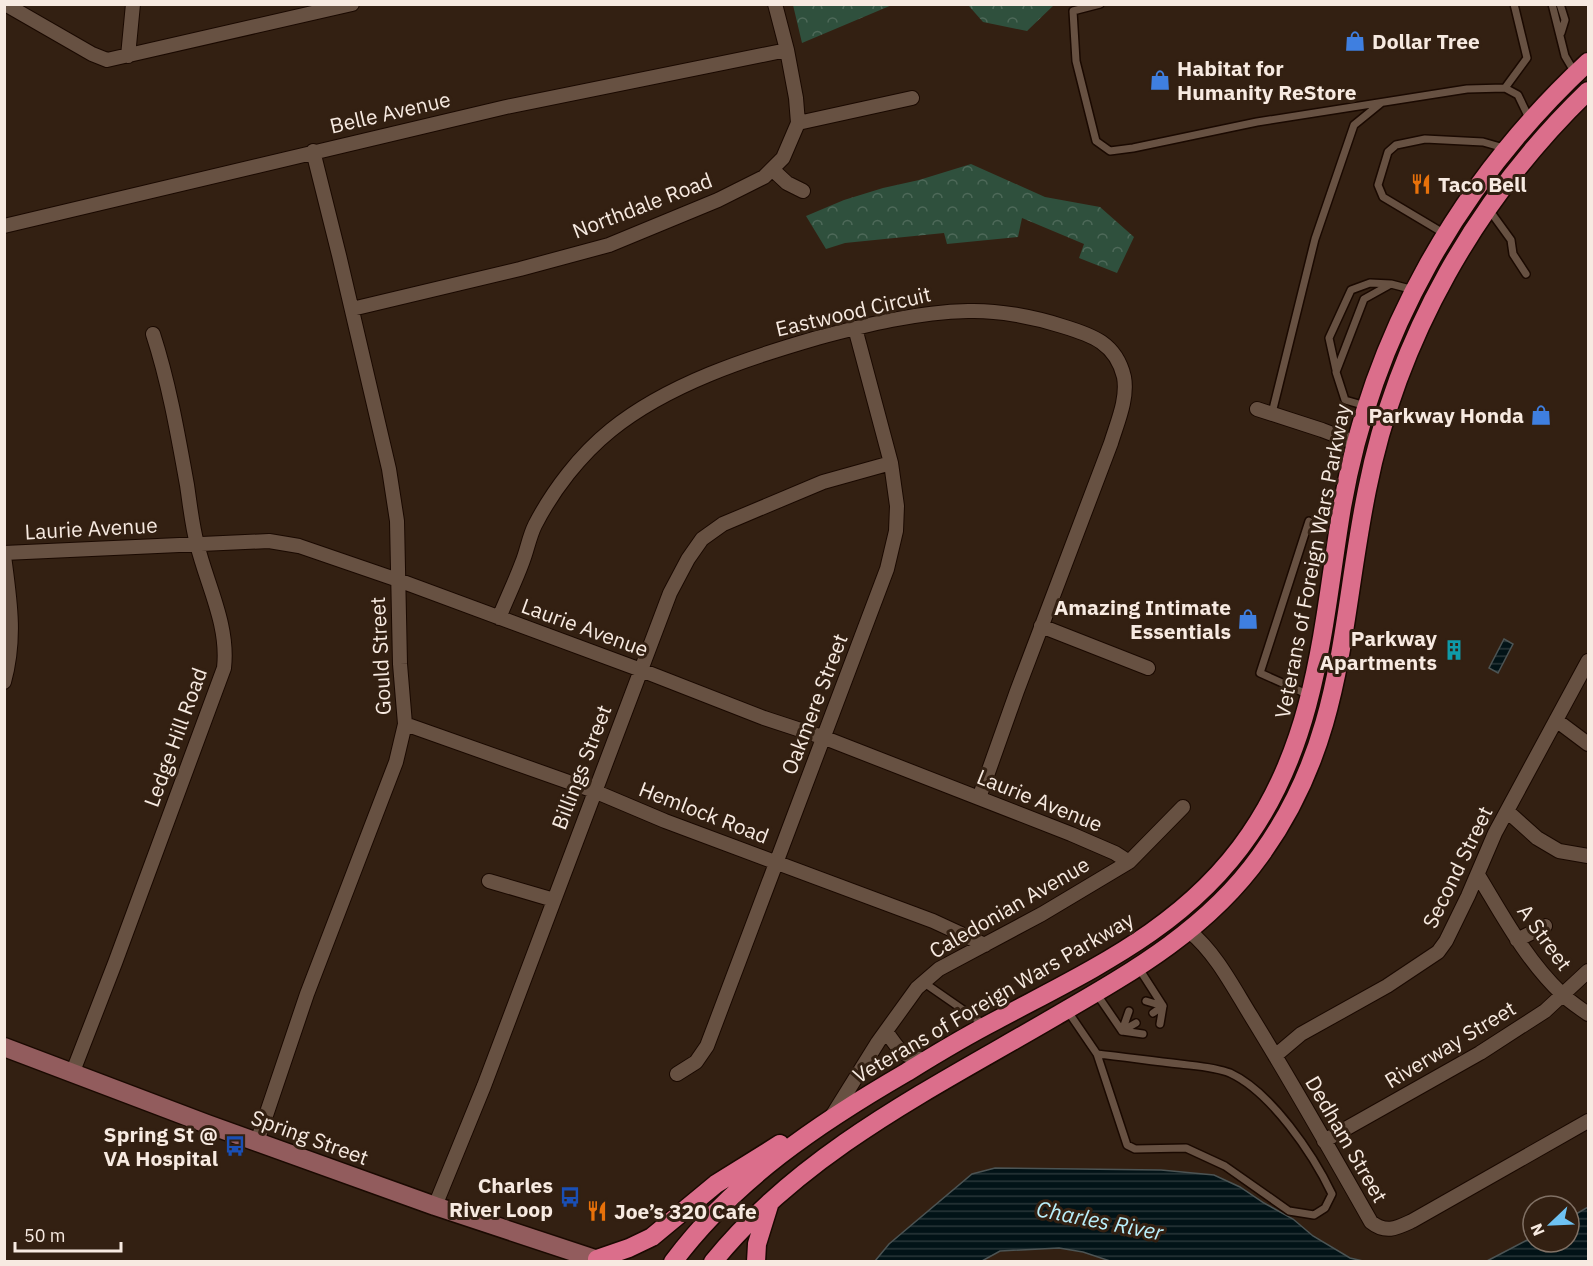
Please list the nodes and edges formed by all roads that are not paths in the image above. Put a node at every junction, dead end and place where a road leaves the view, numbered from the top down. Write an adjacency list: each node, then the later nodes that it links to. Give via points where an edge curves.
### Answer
1 (5, 4): 11 (street, via 92,54 107,60)
2 (133, 4): 11 (street)
3 (352, 4): 11 (street)
4 (775, 4): 10 (street, Northdale Road)
5 (1100, 4): 16 (lane, via 1073,11 1076,61 1096,141 1110,151)
6 (1514, 4): 13 (lane, via 1527,58)
7 (1552, 4): 9 (lane)
8 (1560, 4): 9 (lane, via 1565,20)
9 (1560, 35): 12 (lane, via 1566,56)
10 (787, 50): 18 (street, Northdale Road); 20 (street, Belle Avenue)
11 (128, 56)
12 (1582, 68): 17 (highway, Veterans of Foreign Wars Parkway)
13 (1505, 88): 16 (lane, via 1467,89); 17 (lane, via 1518,95)
14 (1588, 91): 23 (highway, Veterans of Foreign Wars Parkway, via 1528,155)
15 (912, 98): 18 (street)
16 (1381, 103): 35 (lane, via 1354,125 1315,239)
17 (1531, 120): 19 (highway, Veterans of Foreign Wars Parkway)
18 (798, 123): 21 (street, Northdale Road, via 783,158)
19 (1506, 149): 25 (highway, Veterans of Foreign Wars Parkway); 25 (lane, via 1483,142 1425,138 1396,145 1388,152 1378,185 1383,197)
20 (313, 151): 24 (street, Belle Avenue); 29 (street, Gould Street)
21 (773, 170): 22 (street); 29 (street, Northdale Road, via 718,200 609,245)
22 (803, 191)
23 (1488, 208): 26 (lane, via 1511,240 1513,254); 64 (highway, Veterans of Foreign Wars Parkway, via 1438,289 1387,411 1366,492 1329,712 1311,765 1263,853 1230,893)
24 (4, 226)
25 (1445, 234): 28 (highway, Veterans of Foreign Wars Parkway)
26 (1526, 274)
27 (1391, 284): 28 (lane); 32 (lane, via 1364,299); 32 (lane, via 1370,283 1351,290 1329,338)
28 (1414, 290): 33 (highway, Veterans of Foreign Wars Parkway)
29 (352, 309): 41 (street, Gould Street, via 397,521)
30 (855, 328): 37 (street, Oakmere Street); 42 (street, Eastwood Circuit, via 766,353 687,384 610,431 555,491 534,527); 43 (street, Eastwood Circuit, via 936,313 971,311 1038,318 1094,336 1118,361 1125,392 1119,416)
31 (153, 334): 39 (street, Ledge Hill Road, via 176,424)
32 (1336, 372): 33 (lane, via 1345,400)
33 (1366, 406): 36 (highway, Veterans of Foreign Wars Parkway)
34 (1257, 409): 35 (street)
35 (1272, 413): 36 (street)
36 (1356, 443): 48 (highway, Veterans of Foreign Wars Parkway)
37 (891, 463): 46 (street, Billings Street, via 823,482 757,508 702,539 670,593); 51 (street, Oakmere Street, via 897,531 887,569)
38 (1309, 521): 48 (lane, via 1260,673)
39 (197, 543): 40 (street, Laurie Avenue); 41 (street, Laurie Avenue, via 269,541 299,546); 88 (street, Ledge Hill Road, via 222,625 224,668)
40 (4, 555): 47 (street, via 12,640)
41 (398, 580): 42 (street, Laurie Avenue); 50 (street, Gould Street)
42 (499, 618): 46 (street, Laurie Avenue)
43 (1041, 626): 45 (street); 54 (street, Eastwood Circuit)
44 (1588, 661): 49 (street, Second Street)
45 (1148, 668)
46 (640, 670): 51 (street, Laurie Avenue); 53 (street, Billings Street)
47 (4, 682)
48 (1310, 696): 80 (highway, Veterans of Foreign Wars Parkway, via 1297,743 1266,808 1244,843 1209,884 1133,946)
49 (1556, 720): 52 (street); 56 (street, Second Street)
50 (405, 724): 53 (street, Hemlock Road); 93 (street, Gould Street, via 396,762 307,994)
51 (825, 738): 54 (street, Laurie Avenue); 58 (street, Oakmere Street)
52 (1588, 744)
53 (594, 791): 58 (street, Hemlock Road); 62 (street, Billings Street)
54 (979, 798): 59 (street, Laurie Avenue)
55 (1183, 807): 59 (street, Caledonian Avenue)
56 (1507, 812): 57 (street, via 1559,851); 60 (street, Second Street)
57 (1588, 856)
58 (776, 862): 66 (street, Hemlock Road, via 933,921); 89 (street, Oakmere Street, via 706,1046 696,1062)
59 (1129, 862): 66 (street, Caledonian Avenue)
60 (1478, 875): 65 (street, A Street); 86 (street, Second Street, via 1438,952 1301,1034)
61 (489, 881): 62 (street)
62 (554, 900): 95 (street, Billings Street)
63 (1545, 926): 65 (street)
64 (1190, 931): 67 (highway, Veterans of Foreign Wars Parkway); 86 (street, Dedham Street, via 1202,942)
65 (1517, 940): 71 (street, A Street)
66 (985, 945): 69 (street, Caledonian Avenue)
67 (1138, 968): 70 (highway, Veterans of Foreign Wars Parkway); 73 (lane)
68 (1588, 971): 71 (street, Riverway Street)
69 (923, 982): 80 (lane); 81 (street, Caledonian Avenue)
70 (1096, 993): 74 (highway, Veterans of Foreign Wars Parkway); 82 (lane)
71 (1563, 995): 77 (street, A Street); 92 (street, Riverway Street, via 1480,1053)
72 (1146, 1001): 73 (lane)
73 (1163, 1006): 76 (lane); 79 (lane)
74 (1067, 1010): 85 (lane); 94 (highway, Veterans of Foreign Wars Parkway, via 880,1119)
75 (1129, 1011): 82 (lane)
76 (1153, 1013)
77 (1588, 1014)
78 (1136, 1023): 82 (lane)
79 (1160, 1024)
80 (986, 1026): 87 (highway, Veterans of Foreign Wars Parkway)
81 (886, 1031): 87 (street, via 910,1058); 90 (street, Caledonian Avenue)
82 (1122, 1031): 83 (lane)
83 (1143, 1034)
84 (4, 1047): 88 (main road, Spring Street)
85 (1097, 1054): 85 (lane, via 1205,1067 1228,1072 1251,1085 1297,1134 1320,1168 1332,1194 1325,1208 1314,1215 1289,1211 1225,1166 1186,1148 1135,1149 1127,1145)
86 (1275, 1056): 92 (street, Dedham Street)
87 (927, 1060): 90 (highway, Veterans of Foreign Wars Parkway)
88 (72, 1074): 93 (main road, Spring Street)
89 (677, 1074)
90 (832, 1117): 96 (highway, via 741,1167 648,1239); 97 (highway, Veterans of Foreign Wars Parkway, via 751,1179 698,1231)
91 (1588, 1121): 92 (street, Dedham Street, via 1394,1230 1371,1222)
92 (1324, 1141)
93 (257, 1142): 95 (main road, Spring Street)
94 (770, 1201): 98 (highway, Veterans of Foreign Wars Parkway); 99 (highway, via 757,1244)
95 (435, 1206): 96 (main road, Spring Street)
96 (600, 1261)
97 (674, 1262)
98 (713, 1262)
99 (756, 1262)

